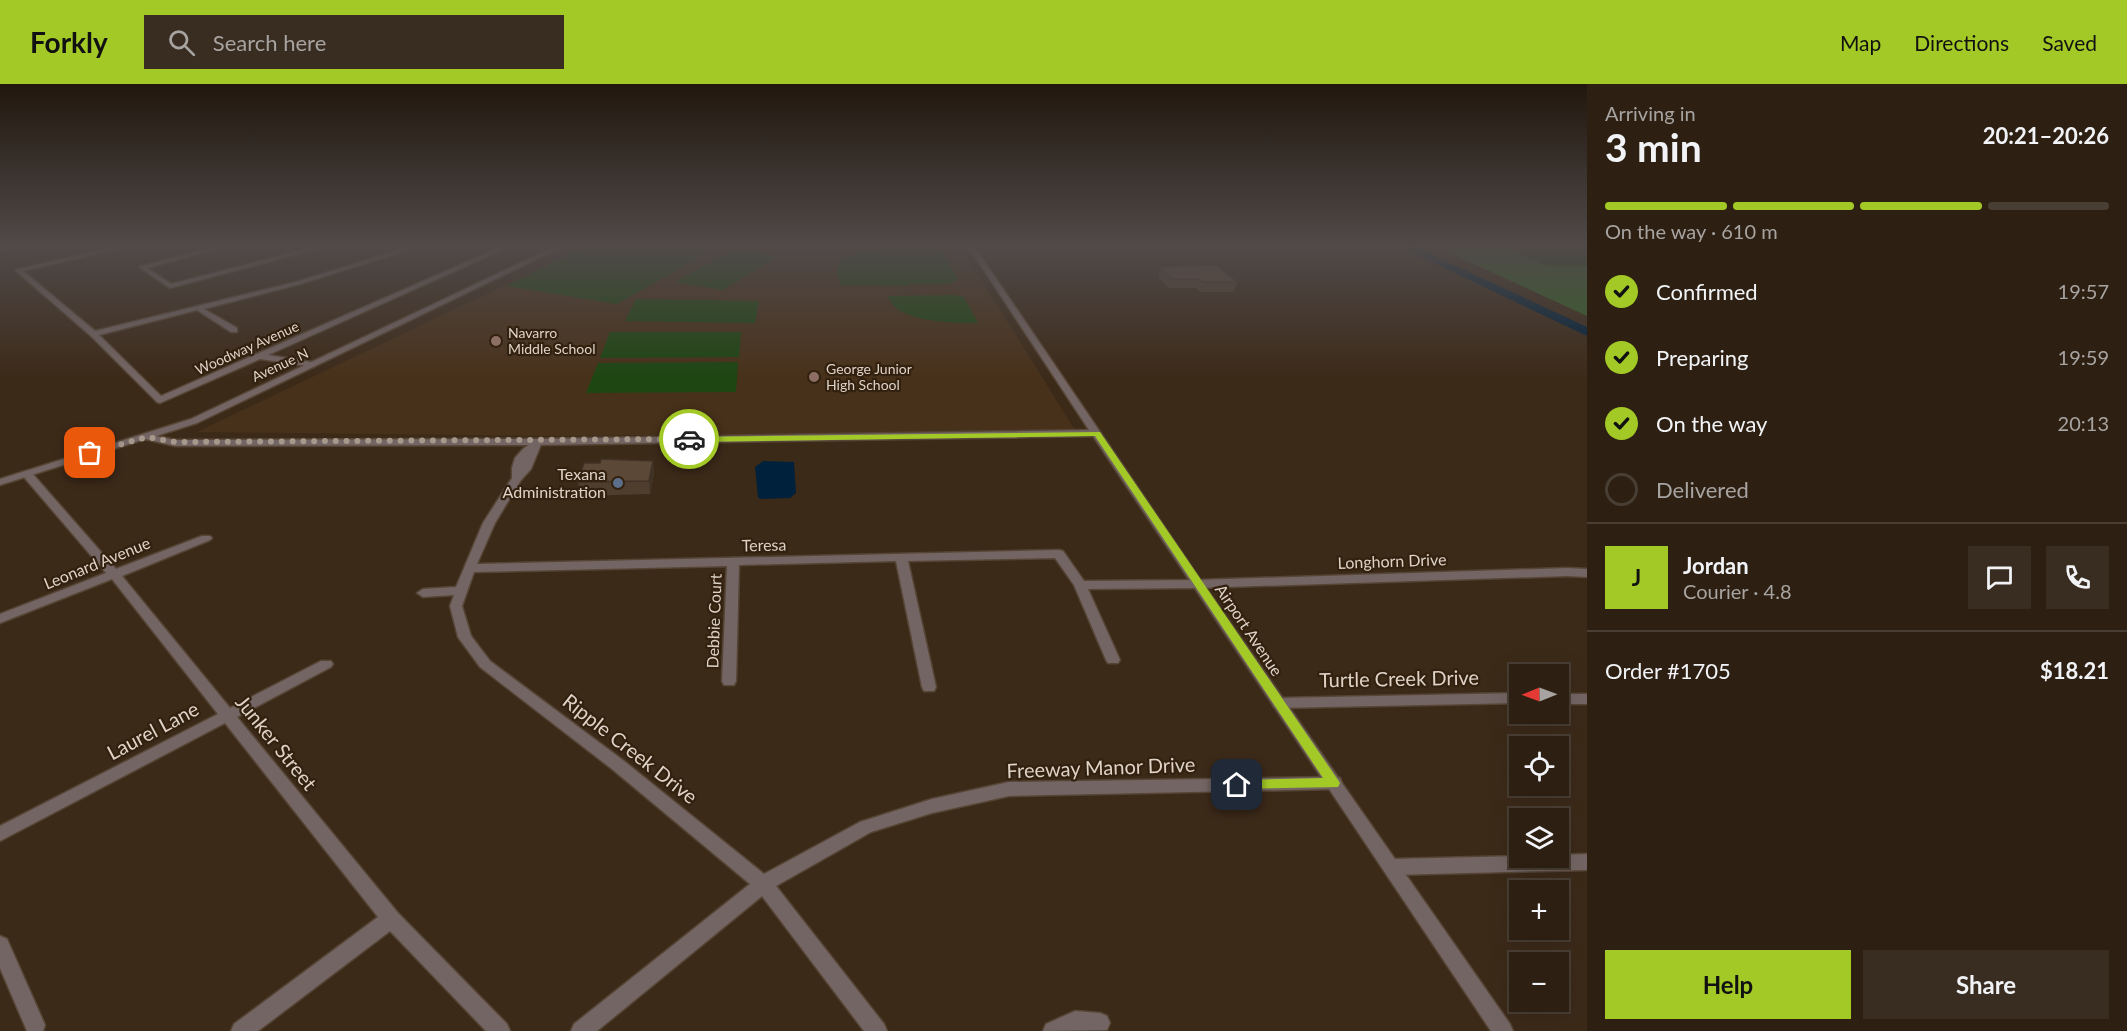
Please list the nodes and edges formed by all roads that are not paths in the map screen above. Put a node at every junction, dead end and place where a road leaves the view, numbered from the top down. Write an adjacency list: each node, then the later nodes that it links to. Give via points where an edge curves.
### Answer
1 (42, 290): 8 (street)
2 (271, 290): 6 (street)
3 (409, 290): 9 (street, Woodway Avenue)
4 (468, 290): 10 (street, Avenue N)
5 (1001, 290): 11 (street, Airport Avenue)
6 (200, 309): 7 (street); 8 (street)
7 (234, 330)
8 (94, 334): 9 (street, Woodway Avenue, via 160,400)
9 (260, 357): 10 (street)
10 (311, 365): 12 (street, Avenue N, via 194,421)
11 (1097, 434): 13 (street); 22 (street, Airport Avenue)
12 (147, 437): 13 (street, via 175,442); 14 (street, Avenue N)
13 (536, 443): 19 (street, Ripple Creek Drive, via 526,469 489,523)
14 (27, 474): 15 (street, Avenue N); 21 (street, Junker Street)
15 (0, 482)
16 (206, 538): 21 (street, Leonard Avenue)
17 (902, 559): 18 (street, Teresa); 23 (street, Teresa, via 1059,554); 30 (street)
18 (733, 562): 19 (street, Teresa); 29 (street, Debbie Court)
19 (469, 568): 24 (street, Ripple Creek Drive)
20 (1587, 573): 22 (street, Longhorn Drive)
21 (114, 574): 26 (street, Leonard Avenue); 35 (street, Junker Street)
22 (1197, 584): 23 (street, Longhorn Drive); 34 (street, Airport Avenue)
23 (1080, 585): 27 (street)
24 (462, 590): 25 (street); 40 (street, Ripple Creek Drive, via 456,606 465,637 485,664 618,765)
25 (423, 593)
26 (0, 619)
27 (1113, 660)
28 (326, 664): 35 (street, Laurel Lane)
29 (729, 681)
30 (929, 687)
31 (1509, 698): 34 (street, Turtle Creek Drive)
32 (1569, 699): 33 (street)
33 (1587, 699)
34 (1279, 703): 36 (street, Airport Avenue)
35 (227, 716): 37 (street, Laurel Lane); 41 (street, Junker Street)
36 (1334, 783): 39 (street, Airport Avenue); 40 (street, Freeway Manor Drive, via 1009,789 932,806 866,827)
37 (0, 834)
38 (1587, 862): 39 (street)
39 (1392, 867): 50 (street, Airport Avenue)
40 (764, 884): 47 (street, Freeway Manor Drive); 48 (street, Ripple Creek Drive)
41 (391, 919): 45 (street); 46 (street, Junker Street)
42 (0, 945): 44 (street)
43 (1100, 1023): 49 (street, via 1075,1021)
44 (35, 1025)
45 (241, 1031)
46 (500, 1031)
47 (580, 1031)
48 (877, 1031)
49 (1053, 1031)
50 (1503, 1031)

